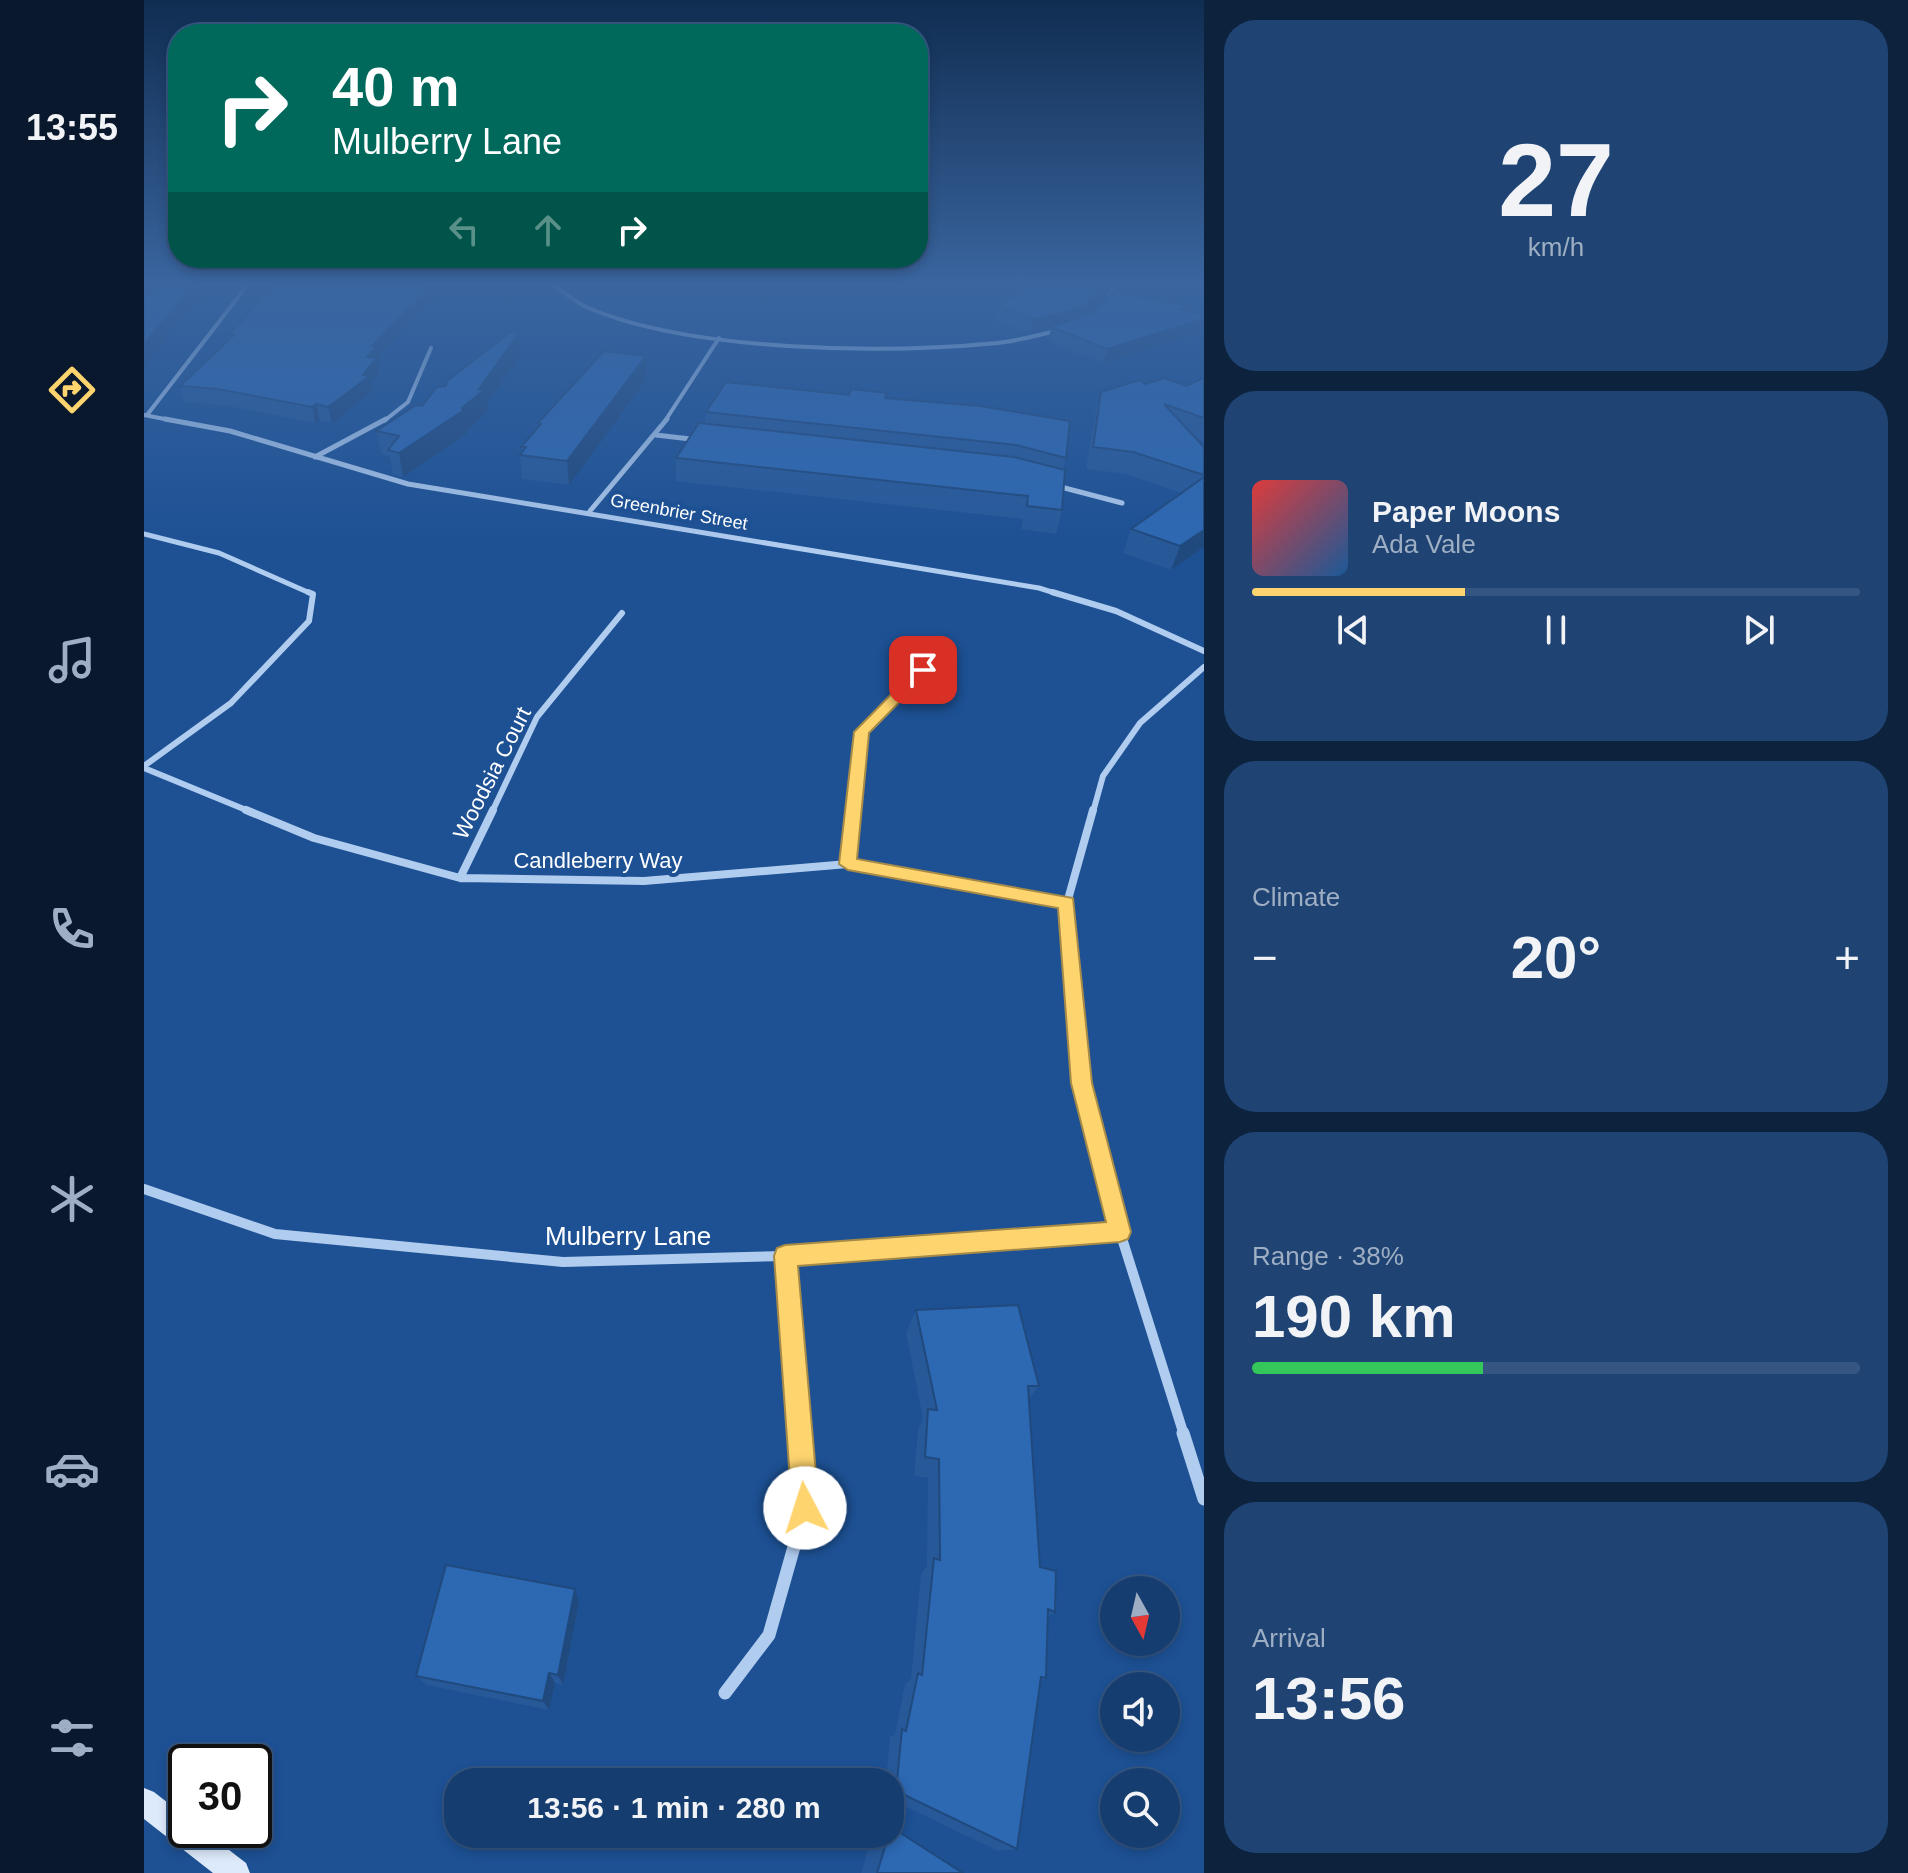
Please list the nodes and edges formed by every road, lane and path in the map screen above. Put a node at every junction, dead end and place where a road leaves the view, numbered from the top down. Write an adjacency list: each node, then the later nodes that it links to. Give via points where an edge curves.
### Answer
1 (181, 370): 4 (street)
2 (421, 370): 7 (street, via 408,402 376,427)
3 (698, 370): 5 (street)
4 (146, 415): 7 (street, Greenbrier Street, via 230,431)
5 (656, 435): 6 (street); 10 (street)
6 (702, 440)
7 (315, 457): 10 (street, Greenbrier Street, via 408,484)
8 (1052, 485): 9 (street)
9 (1122, 503)
10 (590, 511): 14 (street, Greenbrier Street, via 1039,588 1116,611)
11 (144, 534): 16 (street, via 219,553 313,594 309,621 231,703)
12 (622, 613): 18 (street, Woodsia Court, via 537,717)
13 (943, 649): 17 (street, via 862,732)
14 (1204, 651)
15 (1204, 667): 19 (street, via 1140,723 1103,776)
16 (144, 767): 18 (street, Candleberry Way, via 314,838)
17 (848, 864): 18 (street, Candleberry Way, via 644,881); 19 (street, Candleberry Way)
18 (460, 878)
19 (1067, 903): 21 (street, via 1081,1083)
20 (144, 1189): 22 (street, Mulberry Lane, via 275,1234 563,1262)
21 (1120, 1232): 22 (street, Mulberry Lane); 23 (street)
22 (785, 1256): 24 (street, via 805,1508 769,1635)
23 (1204, 1499)
24 (725, 1693)
25 (144, 1802): 26 (street)
26 (236, 1873)

